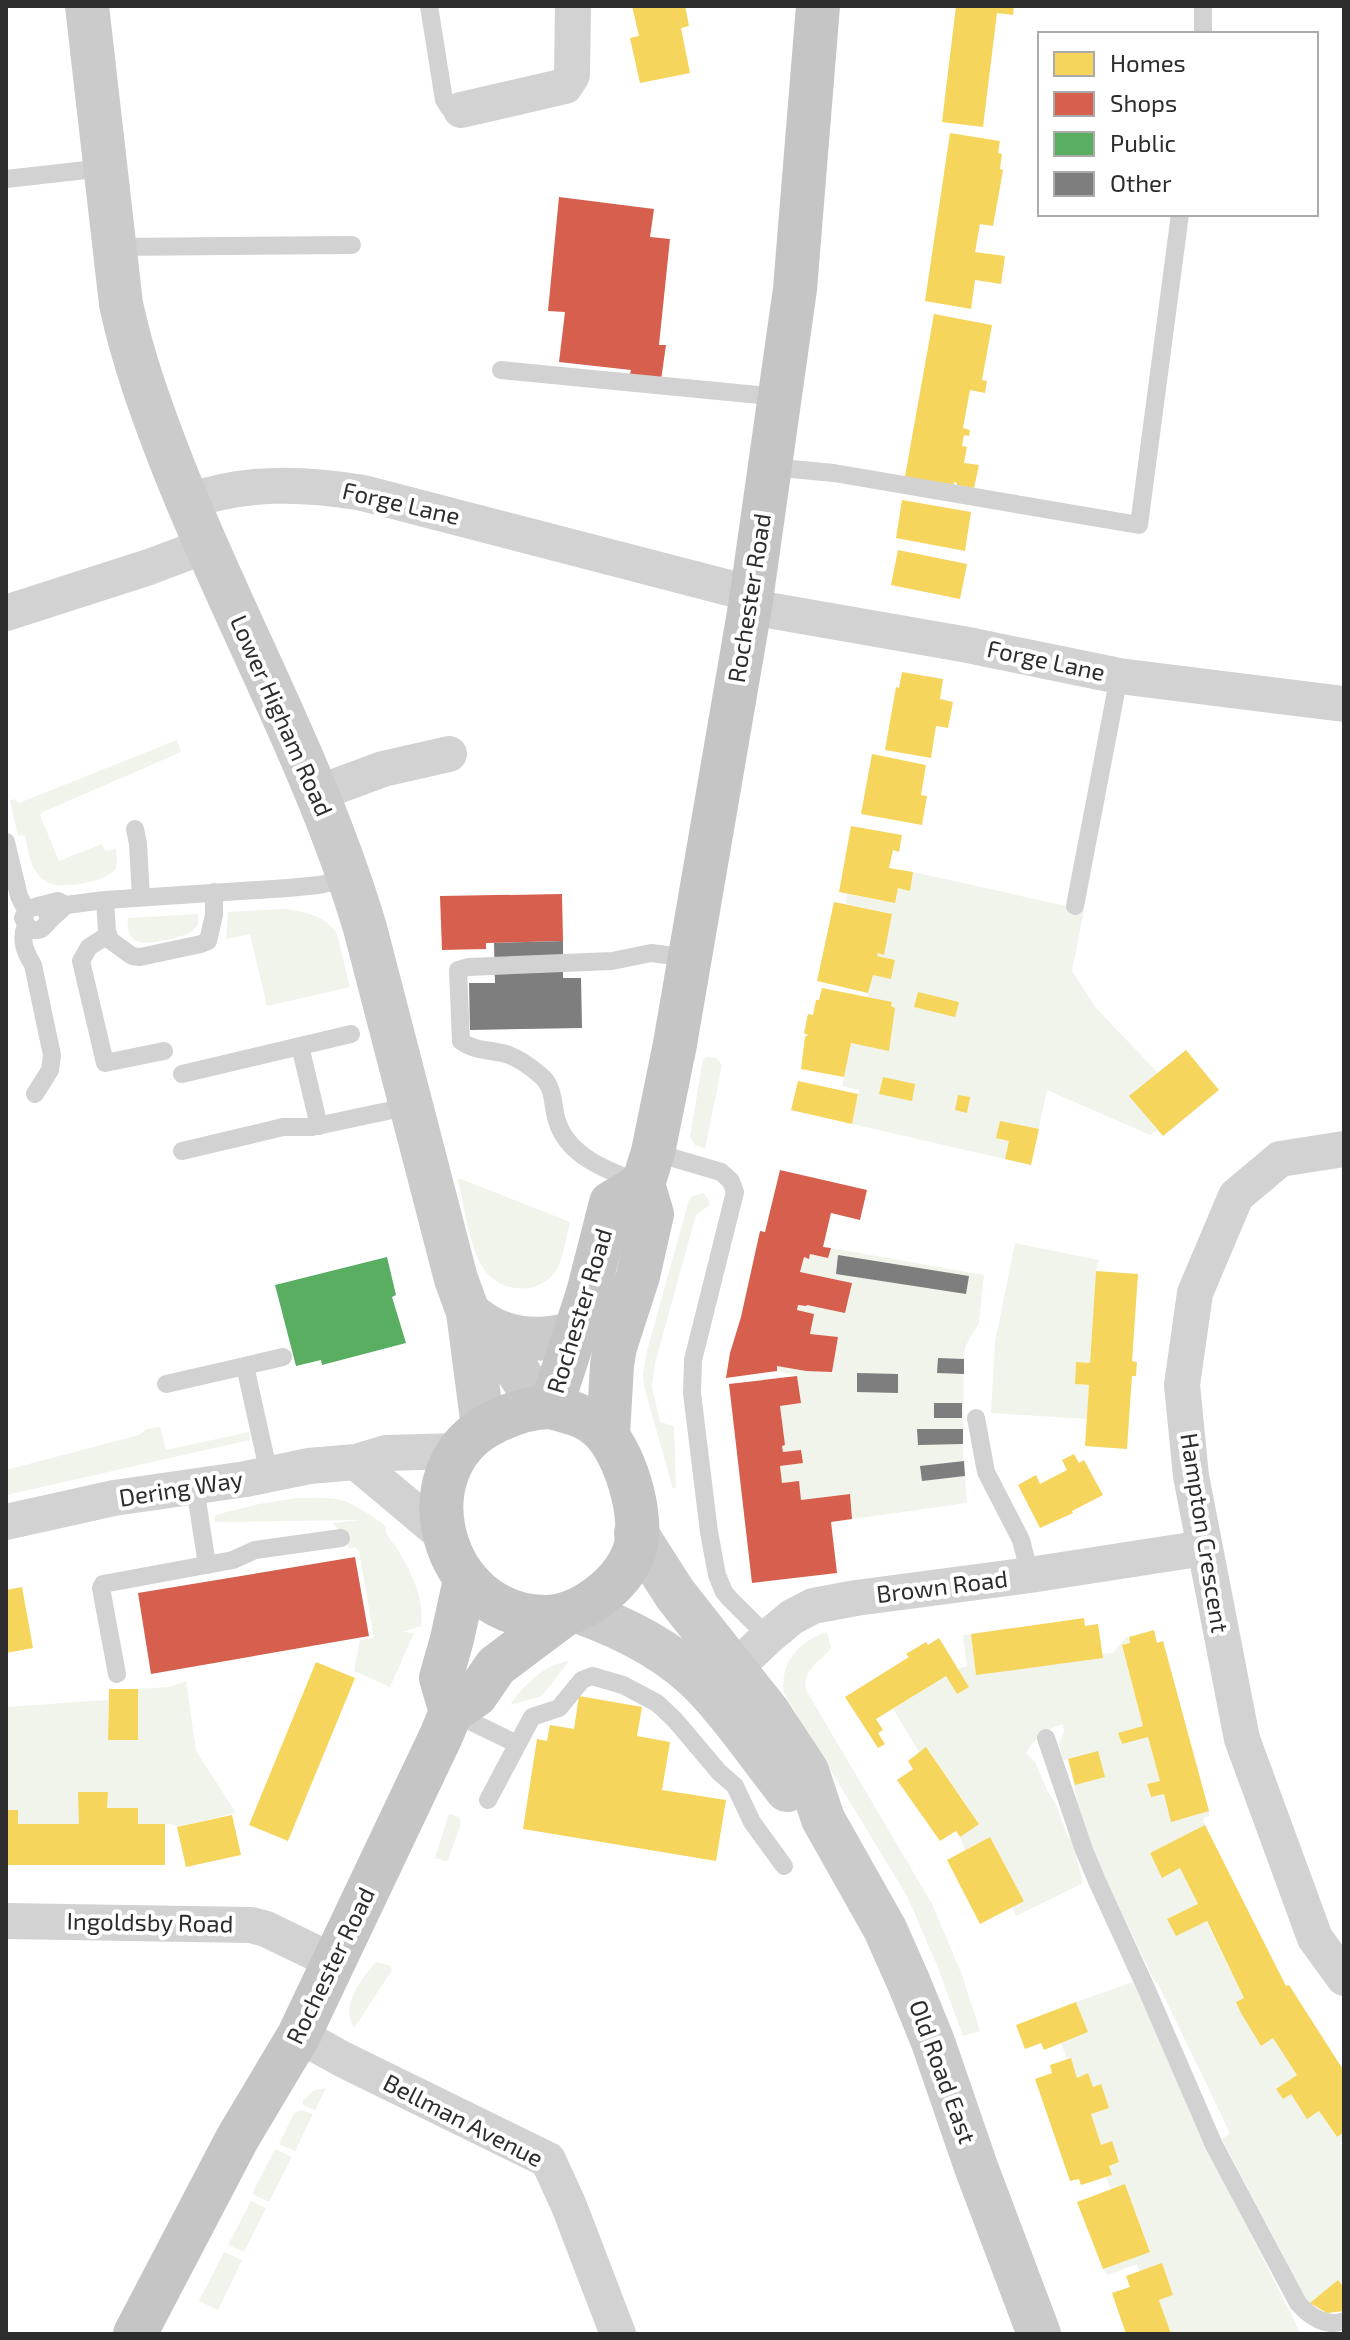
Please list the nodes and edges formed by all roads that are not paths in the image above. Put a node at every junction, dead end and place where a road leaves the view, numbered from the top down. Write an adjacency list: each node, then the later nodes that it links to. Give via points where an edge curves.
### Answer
1 (87, 6): 8 (street, Lower Higham Road)
2 (429, 6): 7 (lane, via 444,100 449,108)
3 (573, 6): 7 (street, via 572,75 565,86)
4 (818, 6): 14 (main road, Rochester Road, via 795,289)
5 (1203, 6): 6 (lane)
6 (1203, 32)
7 (461, 110)
8 (104, 168): 9 (lane); 12 (street, Lower Higham Road)
9 (6, 179)
10 (1180, 216): 15 (lane, via 1139,525 834,473)
11 (352, 245): 12 (lane)
12 (114, 247): 16 (street, Lower Higham Road, via 130,347)
13 (501, 370): 14 (lane)
14 (780, 397): 15 (main road, Rochester Road)
15 (770, 467): 18 (main road, Rochester Road)
16 (187, 502): 17 (street, Lower Higham Road); 18 (street, Forge Lane, via 277,485 363,493)
17 (205, 546): 19 (street); 23 (street, Lower Higham Road)
18 (751, 601): 20 (street, Forge Lane); 33 (main road, Rochester Road)
19 (6, 613)
20 (1119, 676): 21 (street, Forge Lane); 30 (lane)
21 (1344, 704)
22 (449, 754): 23 (street, via 383,769)
23 (318, 793): 26 (street, Lower Higham Road)
24 (135, 829): 28 (lane)
25 (6, 842): 31 (lane, via 19,896)
26 (350, 878): 27 (lane); 39 (street, Lower Higham Road)
27 (214, 892): 28 (lane); 32 (lane, via 210,937 204,943 135,957)
28 (141, 897): 29 (lane)
29 (105, 900): 31 (lane, via 66,905); 32 (lane)
30 (1075, 906)
31 (36, 919): 38 (lane, via 33,965 52,1055 50,1070)
32 (108, 935): 36 (lane, via 89,947 81,961 105,1063)
33 (689, 958): 43 (main road, Rochester Road); 43 (lane, via 651,953 612,961 458,970 461,1041 511,1056 539,1074 549,1085 565,1138 595,1165)
34 (351, 1034): 35 (lane)
35 (300, 1046): 37 (lane); 40 (lane)
36 (164, 1051)
37 (182, 1074)
38 (35, 1094)
39 (411, 1106): 40 (lane); 44 (street, Lower Higham Road, via 456,1279)
40 (319, 1126): 42 (lane, via 283,1127)
41 (1344, 1149): 60 (street, Hampton Crescent, via 1280,1159 1236,1196 1195,1293 1182,1385)
42 (182, 1151)
43 (648, 1168): 45 (main road, Rochester Road, via 611,1203); 51 (main road, Rochester Road, via 652,1214 615,1347); 65 (lane, via 721,1172 735,1192 693,1360 692,1393 717,1575 724,1592)
44 (479, 1321): 45 (street, via 531,1339); 49 (street, Lower Higham Road); 52 (street, Lower Higham Road)
45 (576, 1332): 49 (main road, Rochester Road)
46 (283, 1357): 47 (lane)
47 (245, 1366): 48 (lane); 54 (lane)
48 (166, 1384)
49 (546, 1407): 51 (main road, via 586,1418); 52 (main road, via 518,1411)
50 (976, 1418): 62 (lane, via 986,1472 1021,1540)
51 (608, 1435): 57 (main road, via 632,1488)
52 (471, 1439): 53 (street, Dering Way); 58 (main road, via 451,1465 443,1495)
53 (356, 1462): 54 (street, Dering Way); 58 (street)
54 (269, 1474): 55 (street, Dering Way)
55 (195, 1487): 56 (street, Dering Way); 61 (lane)
56 (6, 1522)
57 (636, 1533): 64 (main road, via 634,1551 619,1576); 67 (street, Old Road East)
58 (444, 1536): 63 (main road)
59 (341, 1538): 61 (lane, via 255,1550)
60 (1204, 1548): 62 (street, Brown Road); 77 (street, Hampton Crescent, via 1242,1739 1315,1938)
61 (207, 1565): 66 (lane, via 102,1586)
62 (1030, 1575): 65 (street, Brown Road, via 820,1604 798,1613)
63 (465, 1580): 64 (main road, via 503,1607 538,1617); 68 (main road, via 441,1678)
64 (571, 1613): 67 (street, Old Road East, via 617,1626 684,1668); 68 (main road, via 496,1666 476,1695)
65 (768, 1637): 67 (street, Brown Road)
66 (117, 1674)
67 (722, 1681): 71 (street, Old Road East); 73 (street, Old Road East, via 769,1713 807,1771)
68 (451, 1712): 70 (lane); 76 (main road, Rochester Road)
69 (1046, 1738): 79 (lane, via 1097,1881 1220,2157 1298,2303 1331,2324)
70 (517, 1744): 71 (lane, via 532,1717 559,1708 582,1680 592,1676 657,1703 675,1720); 72 (lane)
71 (728, 1751): 73 (street, Old Road East); 74 (lane, via 735,1786)
72 (488, 1800)
73 (823, 1819): 82 (street, Old Road East, via 880,1918 909,1983)
74 (784, 1866)
75 (6, 1921): 76 (street, Ingoldsby Road, via 251,1925)
76 (334, 1962): 78 (main road, Rochester Road)
77 (1344, 1978)
78 (299, 2035): 80 (main road, Rochester Road, via 237,2139); 81 (street, Bellman Avenue, via 548,2160)
79 (1344, 2321)
80 (135, 2334)
81 (618, 2334)
82 (1039, 2334)

